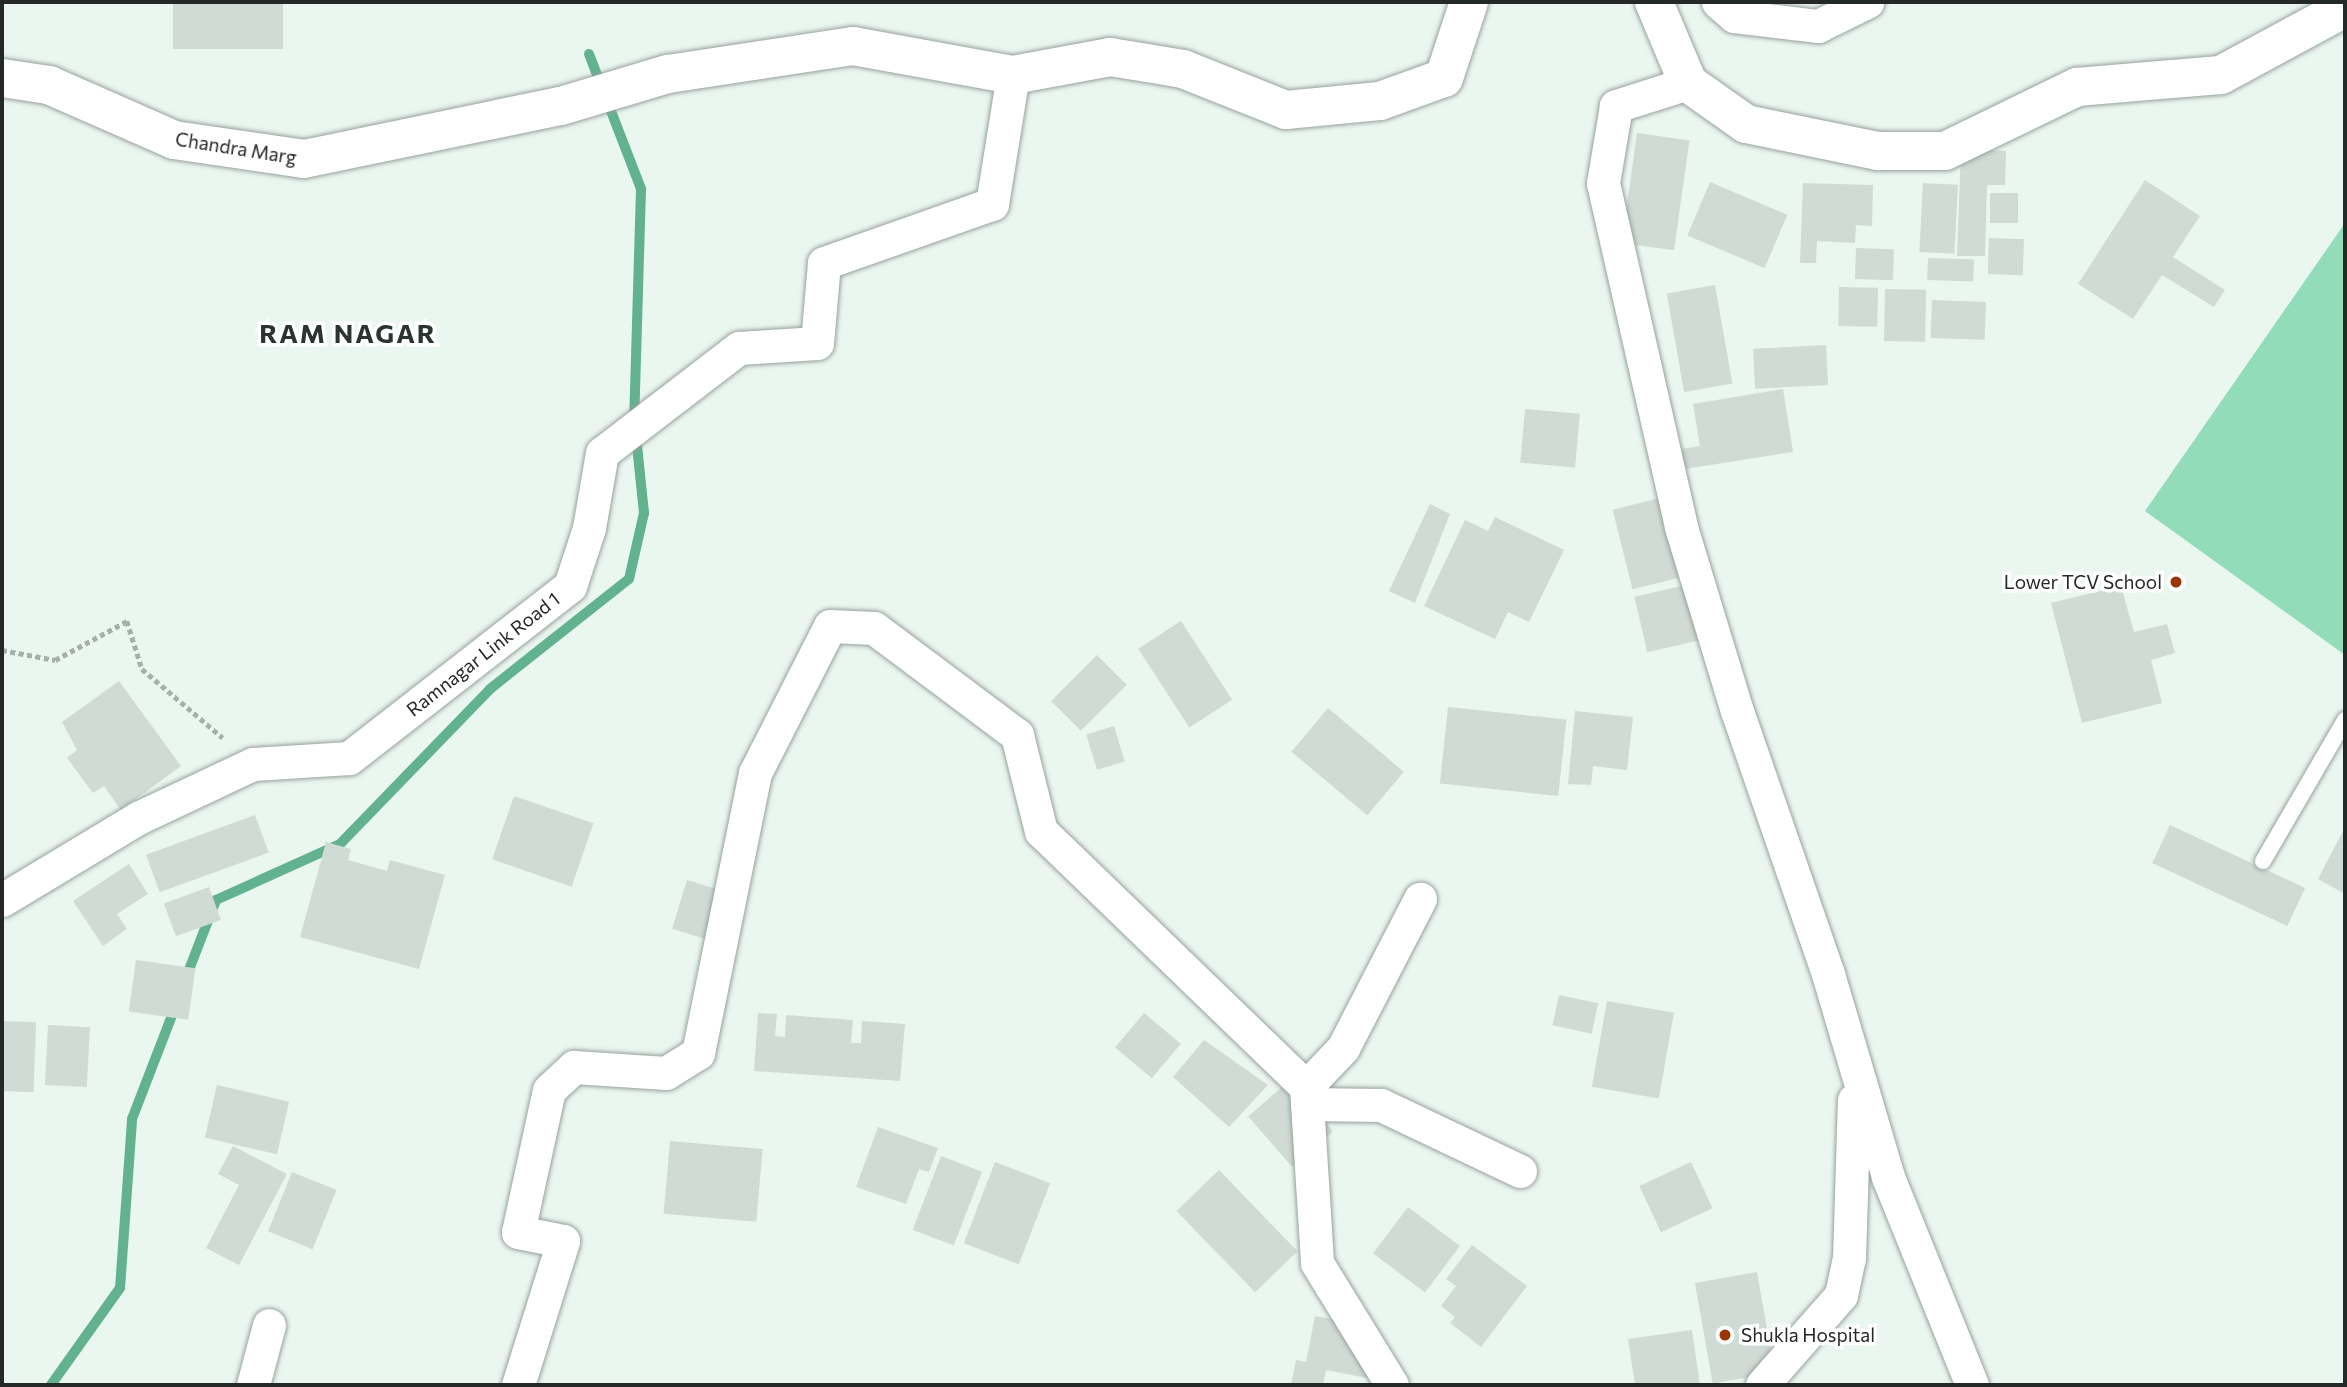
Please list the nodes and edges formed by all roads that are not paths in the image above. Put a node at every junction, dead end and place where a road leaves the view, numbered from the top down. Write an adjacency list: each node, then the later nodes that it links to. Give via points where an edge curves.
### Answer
1 (1469, 2): 6 (street, via 1444,78 1380,101 1286,110 1183,69 1110,57)
2 (1654, 2): 8 (street)
3 (1718, 2): 4 (street, via 1734,16 1818,26)
4 (1867, 2)
5 (2345, 8): 8 (street, via 2221,75 2077,87 1945,151 1878,151 1746,124)
6 (1013, 75): 7 (street, Chandra Marg, via 853,46 668,74 561,106 304,159 174,140 49,85); 12 (street, Ramnagar Link Road 1, via 992,204 824,263 817,343 739,348 602,453 589,528 570,586 349,758 253,764 138,818)
7 (2, 78)
8 (1688, 83): 13 (street, via 1616,106 1603,183 1681,527)
9 (2345, 720): 10 (lane)
10 (2263, 861)
11 (1420, 899): 14 (street, via 1343,1048)
12 (2, 900)
13 (1854, 1063): 20 (street, via 1853,1189 1841,1295); 21 (street, via 1888,1177)
14 (1307, 1096): 15 (street, via 1381,1105); 18 (street, via 1041,831 1017,735 874,628 830,626 755,773 698,1053 666,1073 574,1067 549,1090 518,1231 563,1241); 19 (street, via 1317,1263)
15 (1520, 1171)
16 (269, 1325): 17 (street)
17 (253, 1385)
18 (518, 1385)
19 (1392, 1385)
20 (1762, 1385)
21 (1972, 1385)

